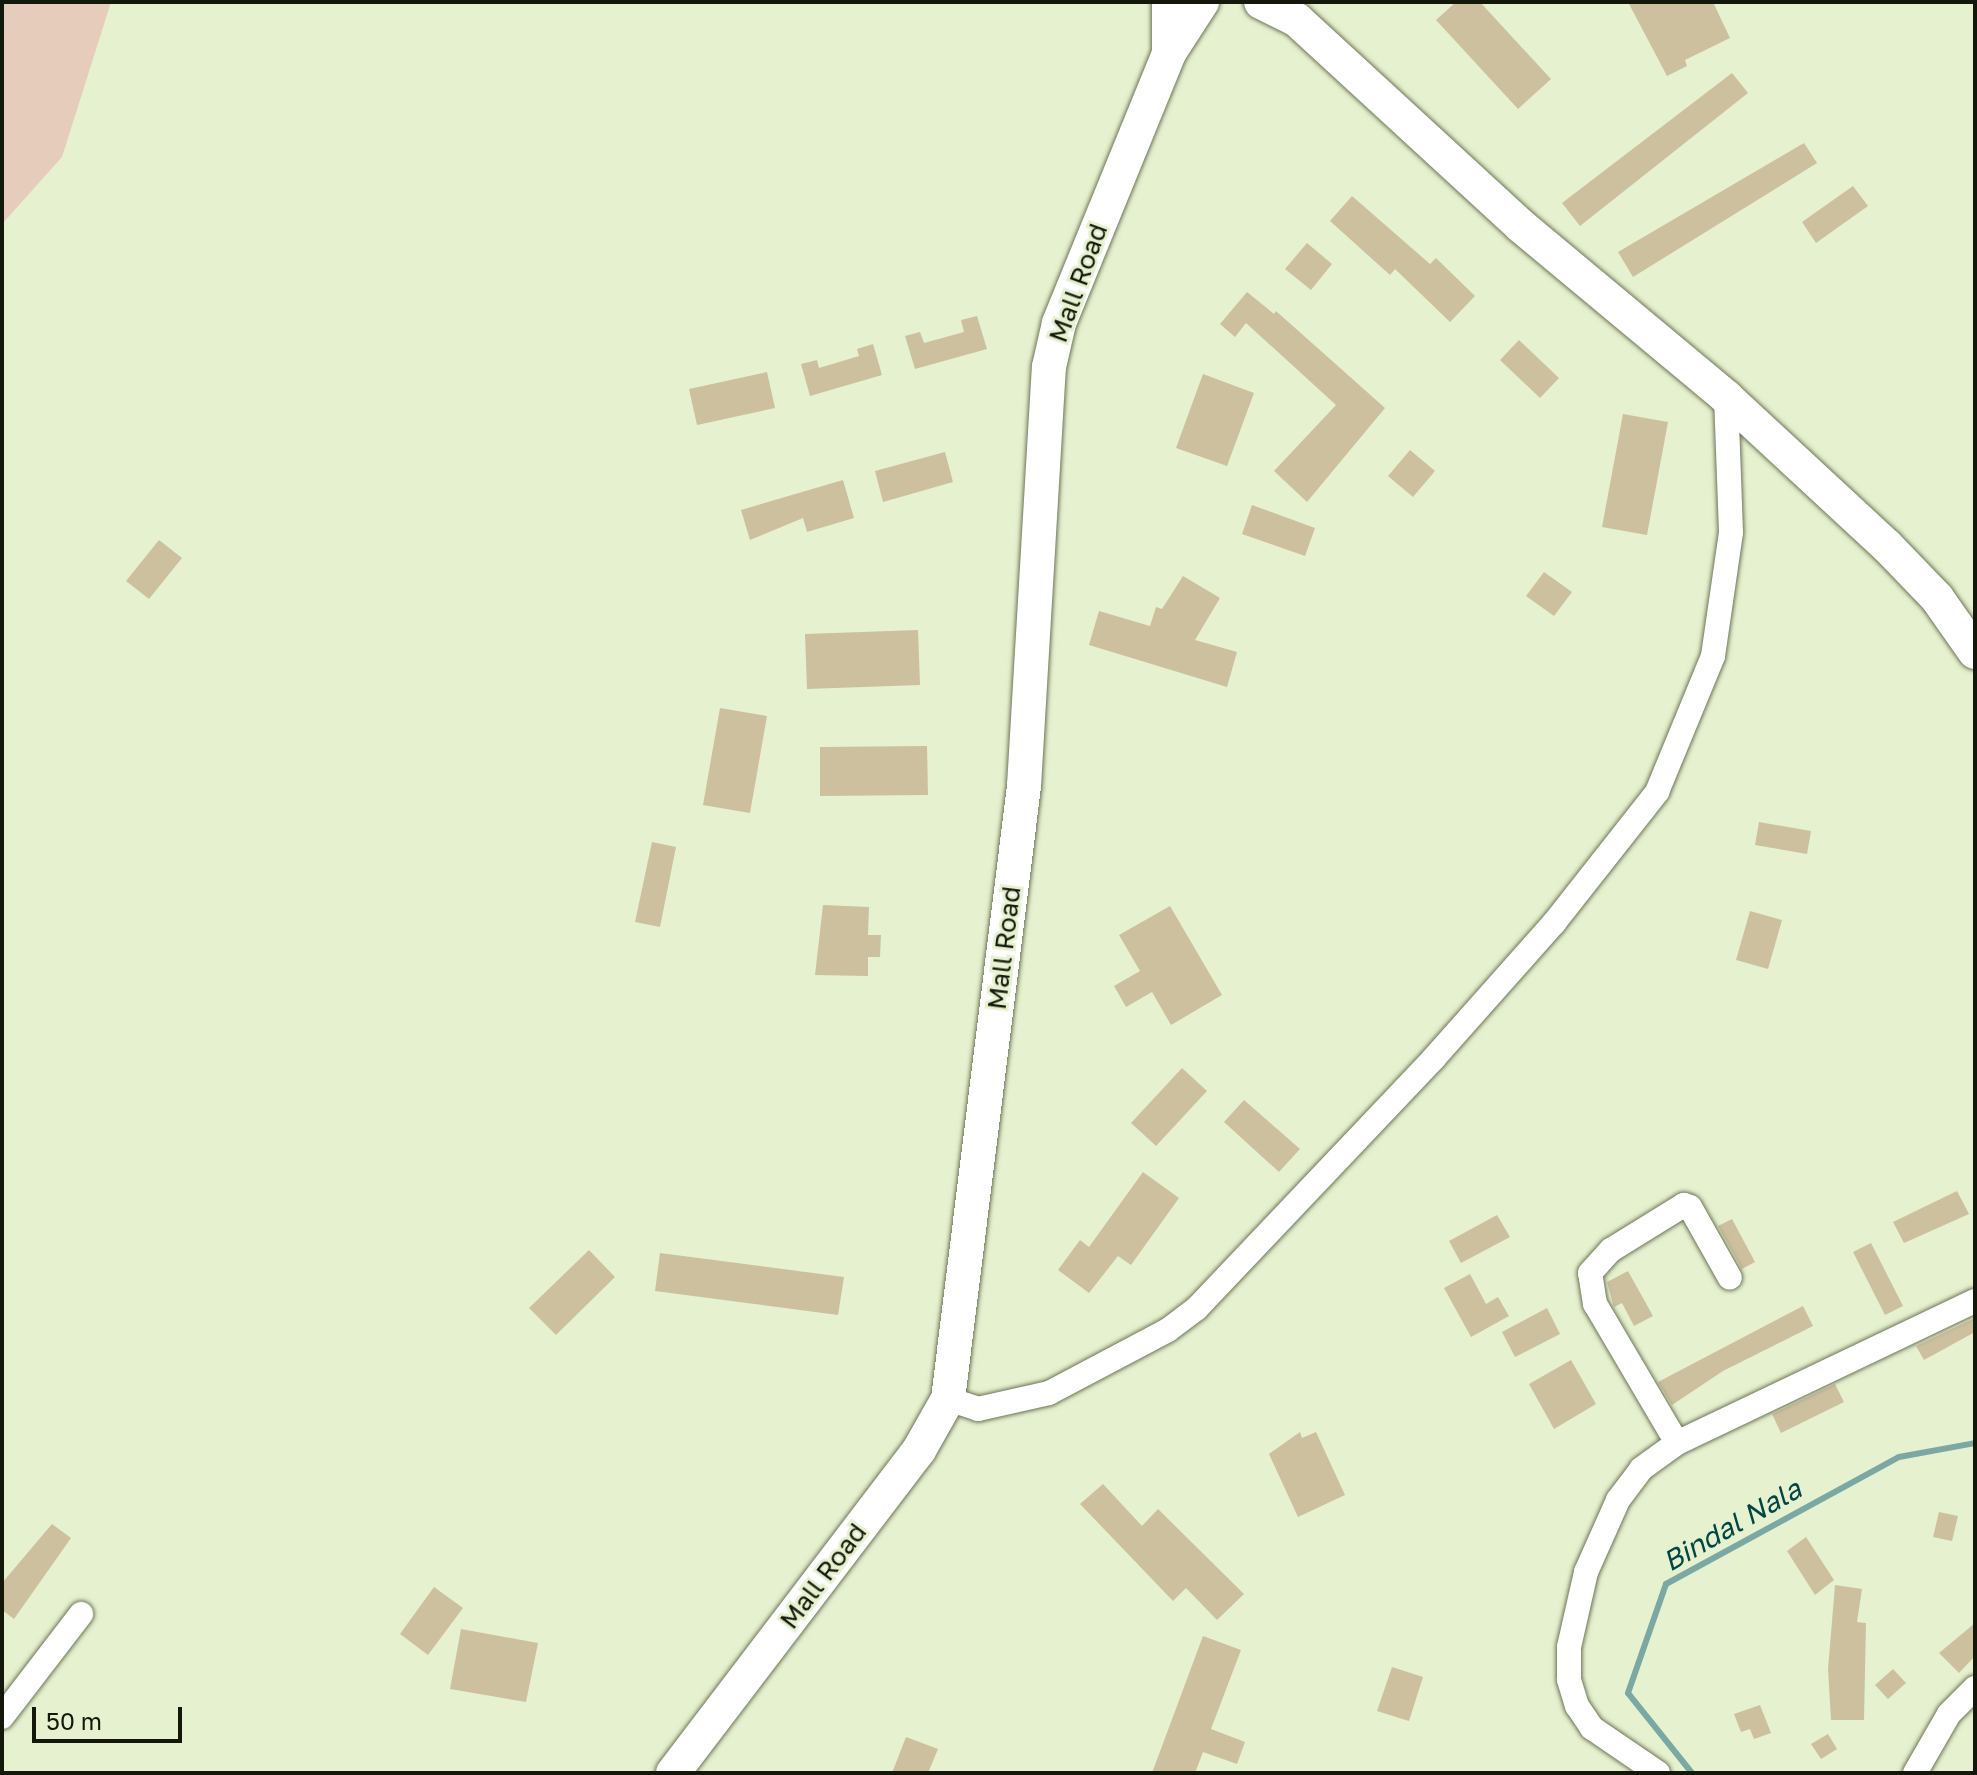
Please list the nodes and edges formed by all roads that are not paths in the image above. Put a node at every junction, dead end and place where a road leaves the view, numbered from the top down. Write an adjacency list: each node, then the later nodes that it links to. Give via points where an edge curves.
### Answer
1 (1169, 2): 5 (street)
2 (1202, 2): 5 (street)
3 (1261, 2): 4 (street)
4 (1292, 11): 6 (street, via 1521,226)
5 (1169, 53): 10 (street, Mall Road, via 1059,323 1049,367 1024,786)
6 (1726, 397): 7 (street, via 1886,545 1937,598); 10 (street, via 1731,532 1713,656 1657,792 1554,923 1444,1047 1197,1308 1168,1330 1049,1393 978,1409)
7 (1975, 652)
8 (1730, 1278): 11 (street, via 1690,1207 1684,1205 1611,1250 1590,1273 1595,1304)
9 (1975, 1301): 11 (street)
10 (948, 1399): 15 (street, Mall Road, via 919,1450)
11 (1677, 1443): 16 (street, via 1641,1469 1618,1500 1586,1572 1569,1647 1577,1706 1592,1728)
12 (81, 1614): 14 (street)
13 (1975, 1688): 17 (street, via 1949,1714)
14 (2, 1717)
15 (673, 1773)
16 (1658, 1773)
17 (1915, 1773)

